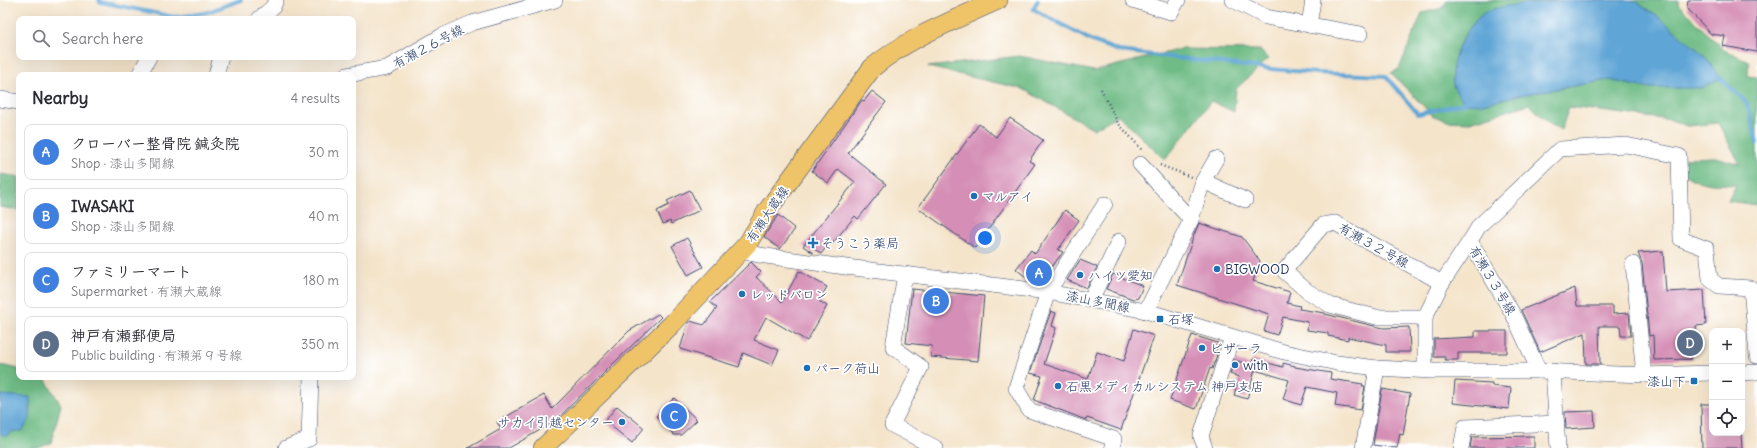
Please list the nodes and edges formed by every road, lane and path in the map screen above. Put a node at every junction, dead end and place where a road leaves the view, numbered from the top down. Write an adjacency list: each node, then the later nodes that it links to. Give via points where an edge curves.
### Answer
1 (276, 0): 8 (street, via 273,7)
2 (998, 0): 28 (main road, 有瀬大蔵線, via 910,41 872,68 767,211)
3 (1133, 0): 4 (street, via 1171,12)
4 (1178, 0)
5 (1233, 0): 9 (street, via 1266,17)
6 (1313, 0): 9 (street)
7 (551, 1): 15 (street, 有瀬２６号線, via 472,23 442,36 387,68)
8 (262, 16)
9 (1309, 25): 10 (street)
10 (1360, 34)
11 (147, 60): 13 (street)
12 (220, 60): 14 (street)
13 (141, 72)
14 (217, 72)
15 (356, 73)
16 (1101, 89): 20 (path, via 1118,123)
17 (0, 99): 18 (street)
18 (16, 102)
19 (1216, 159): 22 (street)
20 (1143, 160): 25 (street)
21 (1159, 164): 22 (path)
22 (1203, 181): 23 (street); 25 (street)
23 (1245, 200)
24 (1106, 204): 32 (street)
25 (1191, 220): 34 (street)
26 (1120, 241): 33 (street)
27 (1470, 241): 31 (street); 37 (street, 有瀬３３号線, via 1479,226 1560,149 1626,145 1679,156 1681,239 1707,249 1710,279 1719,286 1751,288); 40 (street, 有瀬３３号線)
28 (741, 251): 30 (street, 漆山多聞線); 48 (main road, 有瀬大蔵線, via 672,324)
29 (1633, 264): 44 (street)
30 (905, 274): 32 (street, 漆山多聞線); 49 (street, via 893,348 921,367 892,425)
31 (1442, 283): 35 (street); 35 (street, 有瀬３２号線, via 1335,223 1324,225 1284,271 1307,291 1330,304 1376,317)
32 (1048, 292): 33 (street, 漆山多聞線); 50 (street, via 1016,388 1029,410 1114,439)
33 (1091, 300): 34 (street, 漆山多聞線)
34 (1146, 311): 36 (street, 漆山多聞線)
35 (1425, 317): 39 (street)
36 (1232, 337): 38 (street, 漆山多聞線, via 1284,352 1336,363); 51 (street, via 1201,436)
37 (1757, 356)
38 (1378, 368): 39 (street, 漆山多聞線); 52 (street)
39 (1425, 370): 40 (street, 漆山多聞線)
40 (1546, 371): 44 (street, 漆山多聞線); 46 (street)
41 (1745, 372): 42 (street)
42 (1757, 372)
43 (1709, 373): 44 (street, 漆山多聞線)
44 (1644, 375)
45 (312, 380): 47 (street, via 309,439)
46 (1557, 423): 53 (street, via 1465,427); 54 (street)
47 (286, 448)
48 (543, 448)
49 (936, 448)
50 (1112, 448)
51 (1205, 448)
52 (1363, 448)
53 (1462, 448)
54 (1558, 448)

